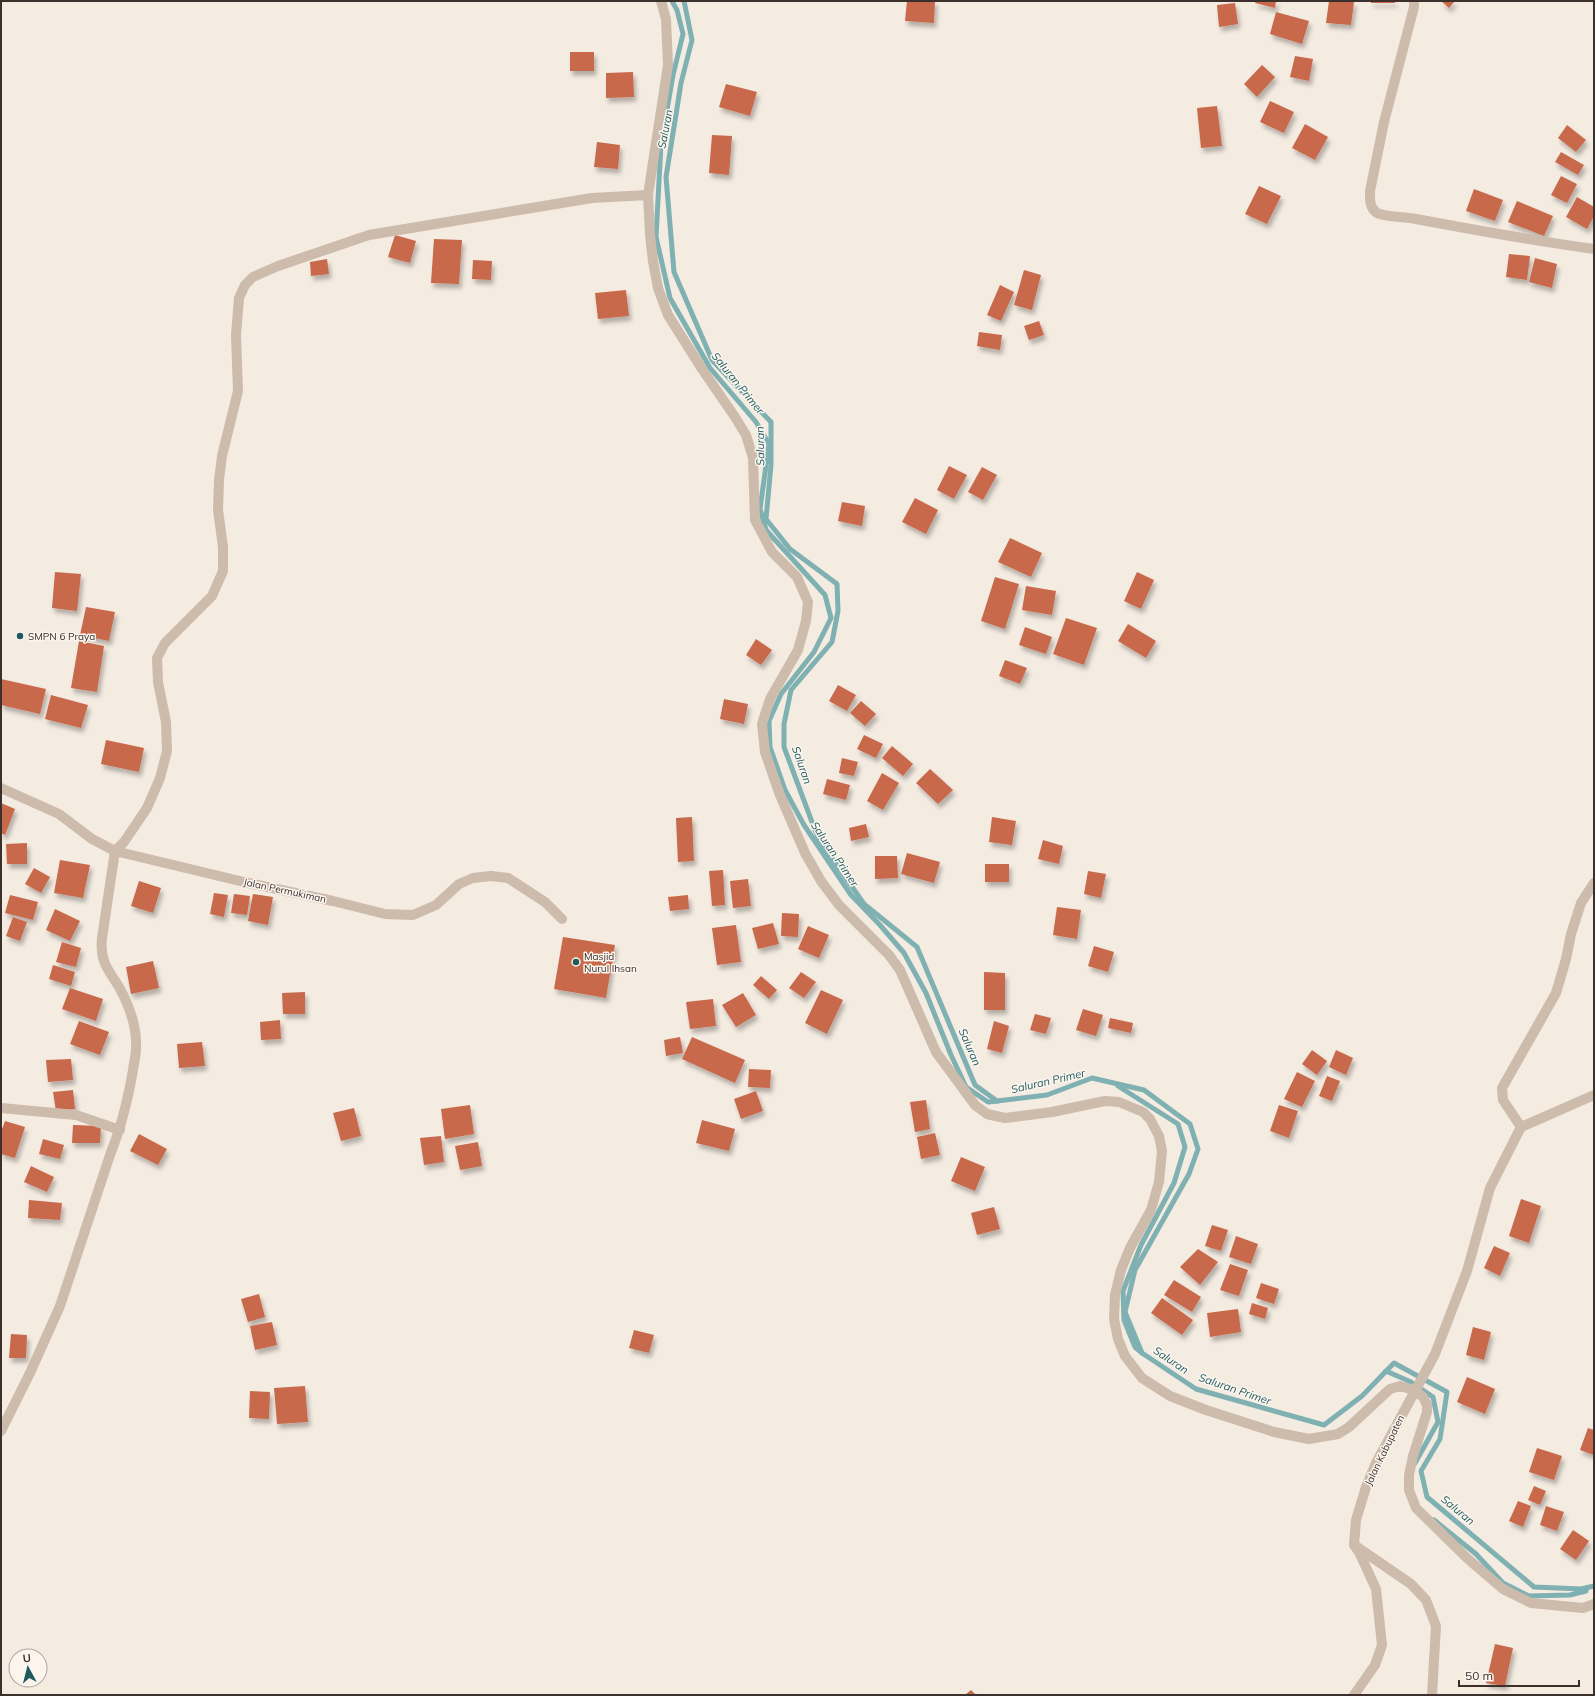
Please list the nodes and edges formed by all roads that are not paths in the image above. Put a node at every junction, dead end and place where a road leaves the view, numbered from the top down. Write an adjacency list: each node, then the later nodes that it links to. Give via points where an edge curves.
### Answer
1 (661, 1): 3 (street, via 666,19 668,65)
2 (1414, 1): 4 (street, via 1384,122 1372,183 1370,200 1373,209 1378,213 1545,243)
3 (648, 195): 6 (street, via 592,198 370,235 278,266 253,277 245,285 239,298 236,335 238,391 222,456 219,480 218,510 223,571 212,596 165,643 157,658 158,682 166,722 167,751 160,778 147,808); 13 (street, via 653,261 658,288 668,315 746,435 753,458 755,520 772,552 798,577 808,602 798,650 770,698 762,724 765,752 780,796 805,854 839,905 889,954 900,970 936,1052 975,1105 986,1114 1005,1118 1105,1101 1119,1102 1143,1112 1159,1136 1162,1151 1159,1182 1151,1210 1121,1270 1115,1295 1114,1319 1125,1356 1142,1378 1170,1396 1274,1432 1309,1439 1338,1434 1390,1389 1400,1386)
4 (1594, 249)
5 (1, 788): 6 (street, Jalan Permukiman, via 59,814)
6 (115, 851): 8 (street, Jalan Permukiman, via 385,914 413,915 436,905 458,884 474,878 497,876 508,878 545,902); 12 (street, via 101,950 102,960 125,998 137,1043)
7 (1594, 883): 11 (street, via 1580,903 1556,993 1502,1088 1503,1100)
8 (562, 919)
9 (1594, 1095): 11 (street)
10 (1, 1108): 12 (street, via 76,1115)
11 (1521, 1127): 13 (street, Jalan Kabupaten, via 1490,1188 1468,1271 1435,1354)
12 (120, 1130): 14 (street, via 60,1306)
13 (1415, 1388): 15 (street, Jalan Kabupaten, via 1366,1487 1356,1520); 16 (street, via 1427,1406 1409,1474 1409,1490 1416,1508 1503,1589 1531,1603 1583,1608)
14 (1, 1431)
15 (1354, 1545): 17 (street, via 1376,1589 1382,1645 1375,1665); 18 (street, via 1411,1584 1426,1600 1436,1626)
16 (1594, 1604)
17 (1354, 1695)
18 (1432, 1695)

